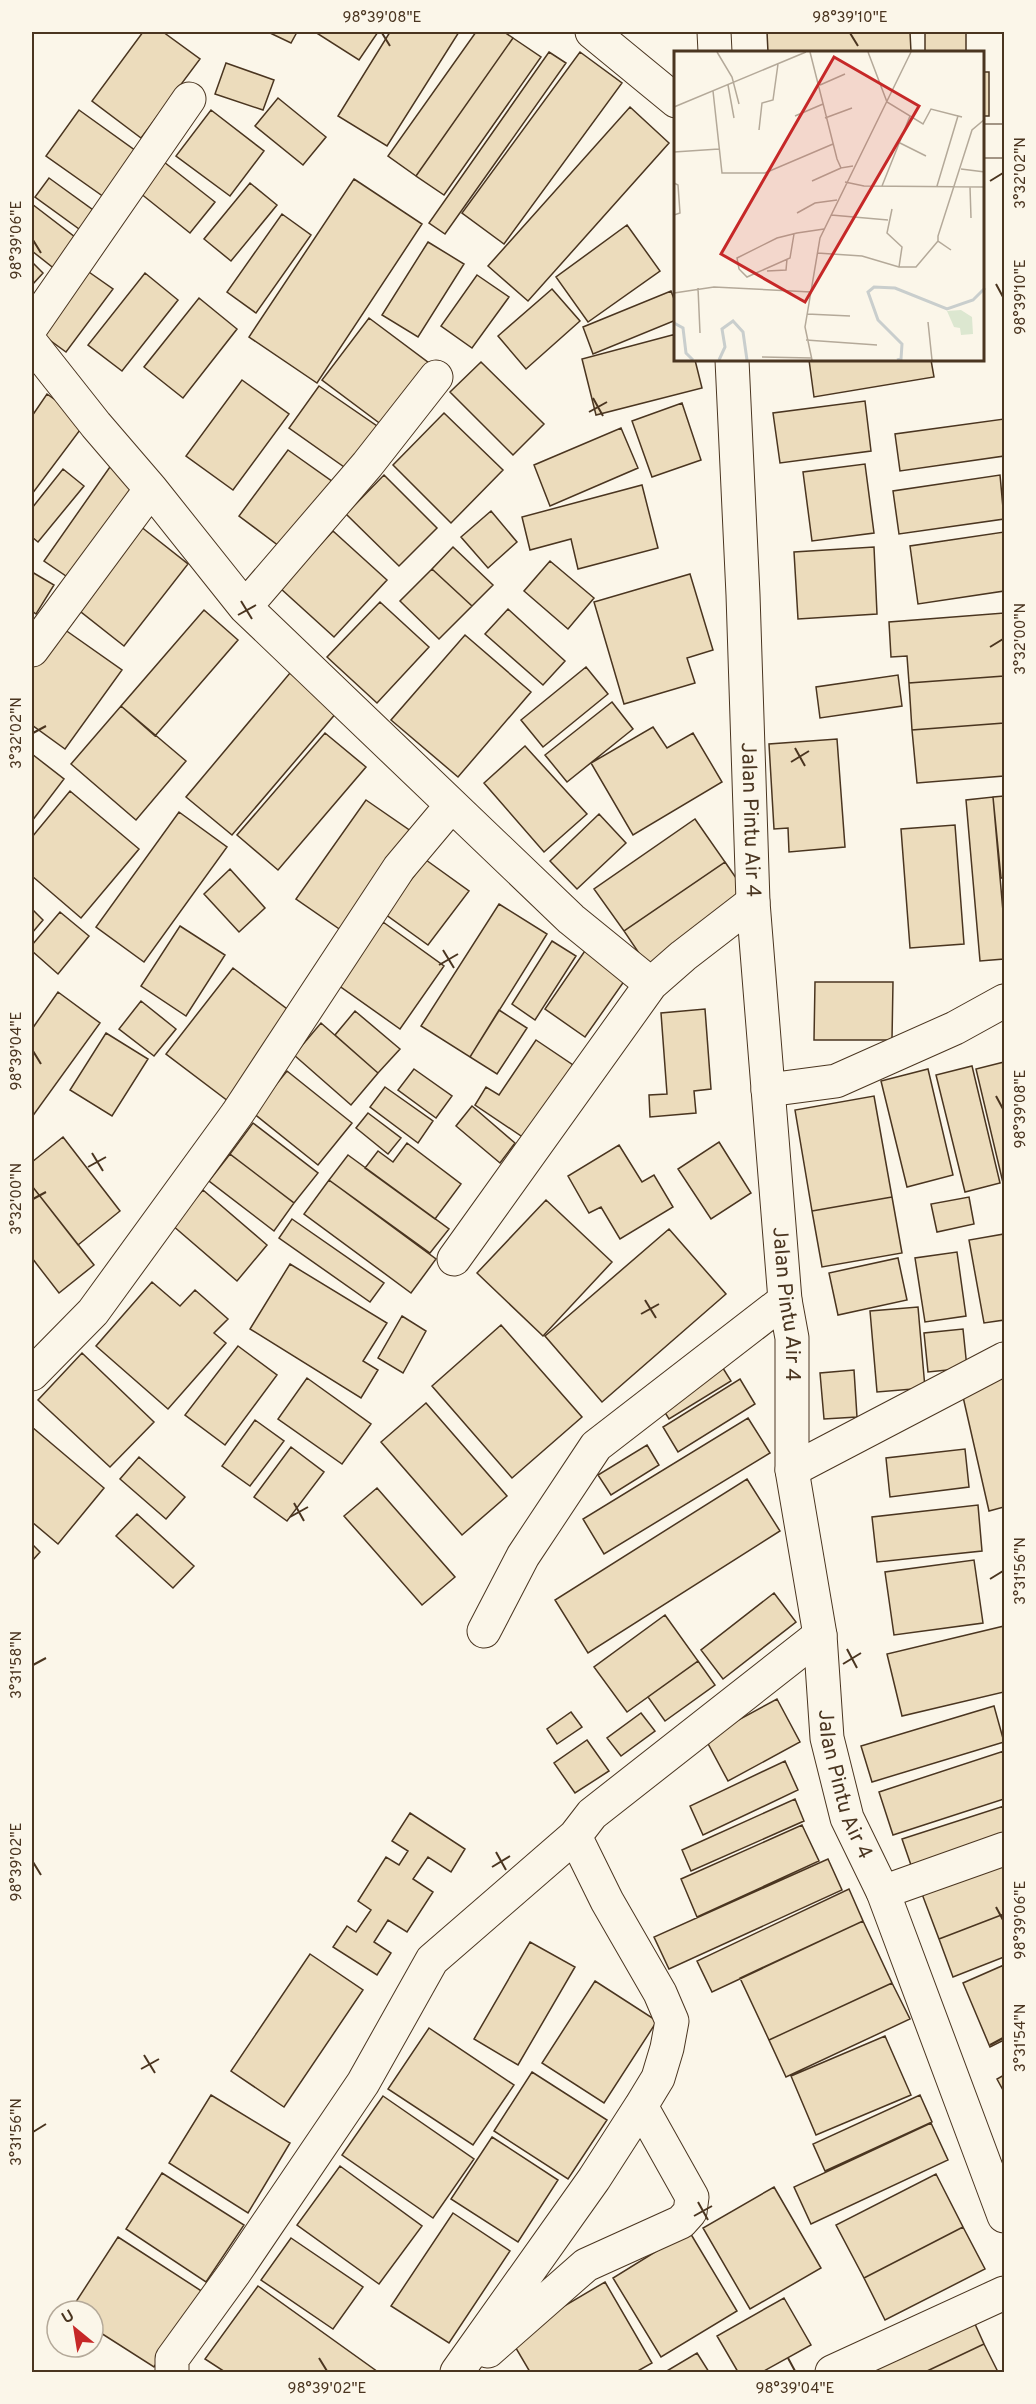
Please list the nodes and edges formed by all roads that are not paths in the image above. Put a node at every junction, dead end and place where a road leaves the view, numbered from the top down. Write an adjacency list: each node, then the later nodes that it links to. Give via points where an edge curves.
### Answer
1 (592, 32): 5 (street)
2 (714, 32): 3 (street)
3 (715, 51)
4 (189, 99): 8 (street)
5 (674, 99)
6 (985, 141): 7 (street)
7 (1005, 141)
8 (32, 326)
9 (32, 344): 12 (street)
10 (732, 362): 16 (street, Jalan Pintu Air 4)
11 (436, 377): 13 (street)
12 (151, 489): 13 (street); 14 (street)
13 (245, 608): 15 (street)
14 (32, 650)
15 (451, 806): 17 (street, via 571,919); 23 (street, via 399,868 237,1114 93,1312)
16 (753, 902): 17 (street); 19 (street, Jalan Pintu Air 4)
17 (651, 984): 20 (street)
18 (1005, 1001): 19 (street, via 836,1082)
19 (768, 1090): 21 (street, Jalan Pintu Air 4)
20 (454, 1259)
21 (785, 1300): 24 (street, Jalan Pintu Air 4, via 792,1338); 25 (street, via 596,1446 523,1556)
22 (1005, 1359): 24 (street)
23 (32, 1374)
24 (792, 1470): 26 (street, Jalan Pintu Air 4)
25 (484, 1631)
26 (820, 1635): 27 (street, via 592,1814); 29 (street, Jalan Pintu Air 4, via 827,1738 847,1818)
27 (575, 1836): 30 (street, via 672,2021 658,2078); 33 (street, via 432,1960 363,2083 172,2359)
28 (1005, 1849): 29 (street)
29 (883, 1892): 31 (street, Jalan Pintu Air 4)
30 (641, 2106): 34 (street); 35 (street, via 692,2197 690,2212 681,2222 586,2265)
31 (1005, 2216)
32 (1005, 2293): 36 (street)
33 (172, 2373)
34 (458, 2373)
35 (464, 2373)
36 (832, 2373)

